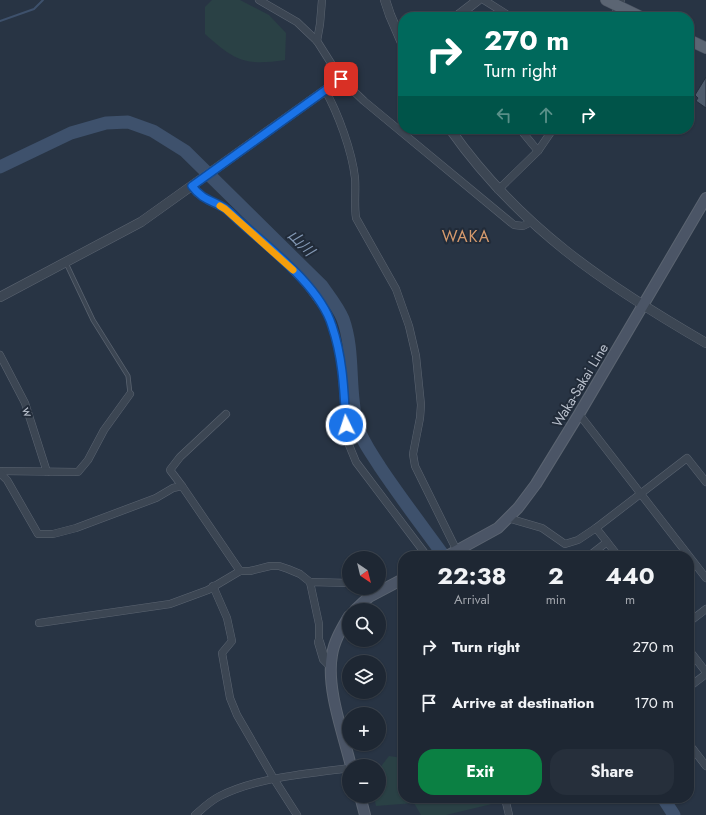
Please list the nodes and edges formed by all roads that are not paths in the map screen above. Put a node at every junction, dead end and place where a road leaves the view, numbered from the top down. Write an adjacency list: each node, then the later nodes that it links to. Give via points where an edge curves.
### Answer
1 (259, 0): 12 (street, via 297,22)
2 (322, 0): 12 (street)
3 (385, 0): 11 (street)
4 (478, 0): 8 (street)
5 (484, 0): 9 (street)
6 (606, 0): 7 (main road)
7 (620, 3): 10 (main road)
8 (462, 12)
9 (503, 12)
10 (634, 12)
11 (398, 32)
12 (317, 41): 15 (street)
13 (694, 42): 14 (main road)
14 (706, 48)
15 (341, 79): 16 (street); 17 (street)
16 (325, 90): 23 (street); 44 (street, via 335,108 353,166 356,218 396,289 409,326 416,356 421,405 413,454 415,466)
17 (398, 129)
18 (404, 134): 26 (street, via 514,225 522,226)
19 (453, 134): 24 (street)
20 (524, 134): 22 (street)
21 (550, 134): 22 (street)
22 (538, 151): 24 (street)
23 (192, 186): 27 (street, via 141,222); 43 (street, via 197,193 225,209 283,260 307,285 324,308 332,324 342,362 347,440 356,462)
24 (498, 190): 26 (street)
25 (706, 198): 29 (main road, Waka-Sakai Line)
26 (531, 222): 29 (street, via 565,252)
27 (66, 262): 28 (street); 32 (lane, via 93,320 128,376)
28 (0, 297)
29 (642, 306): 30 (street); 34 (main road, Waka-Sakai Line)
30 (706, 343)
31 (0, 355): 36 (street, w, via 25,403)
32 (130, 394): 36 (street, via 78,472)
33 (226, 414): 38 (street, via 180,457 170,470)
34 (579, 414): 39 (street); 40 (main road, Waka-Sakai Line, via 536,484)
35 (0, 472): 36 (street); 38 (street, via 38,534 53,534 76,528)
36 (47, 472)
37 (706, 482): 39 (street, via 687,458)
38 (182, 486): 50 (street)
39 (641, 493): 41 (street); 48 (street)
40 (508, 518): 41 (street, via 542,528 565,544 578,540); 45 (main road, Waka-Sakai Line, via 498,528)
41 (596, 528): 42 (street)
42 (607, 542): 46 (street); 47 (street)
43 (423, 551)
44 (452, 551)
45 (458, 551)
46 (595, 551)
47 (614, 551)
48 (685, 551)
49 (694, 562): 51 (street)
50 (240, 571): 52 (street, via 279,566 300,574); 55 (street)
51 (706, 578)
52 (310, 582): 53 (street); 61 (street, via 319,624)
53 (342, 583)
54 (398, 584): 56 (main road)
55 (213, 586): 59 (street, via 170,604); 70 (street, via 227,618 232,641 222,653 230,698)
56 (386, 587)
57 (706, 609): 58 (street)
58 (694, 618)
59 (39, 623)
60 (342, 630): 63 (main road, via 335,643)
61 (319, 642): 63 (street, via 324,659)
62 (694, 657): 64 (street)
63 (330, 665): 67 (main road, via 331,684)
64 (706, 673): 65 (street)
65 (694, 683)
66 (694, 750): 68 (street)
67 (348, 759)
68 (706, 766)
69 (342, 768): 70 (street)
70 (274, 779): 73 (street, via 237,788 219,796); 74 (street)
71 (362, 803): 75 (main road)
72 (505, 803): 76 (street)
73 (195, 815)
74 (297, 815)
75 (365, 815)
76 (509, 815)

